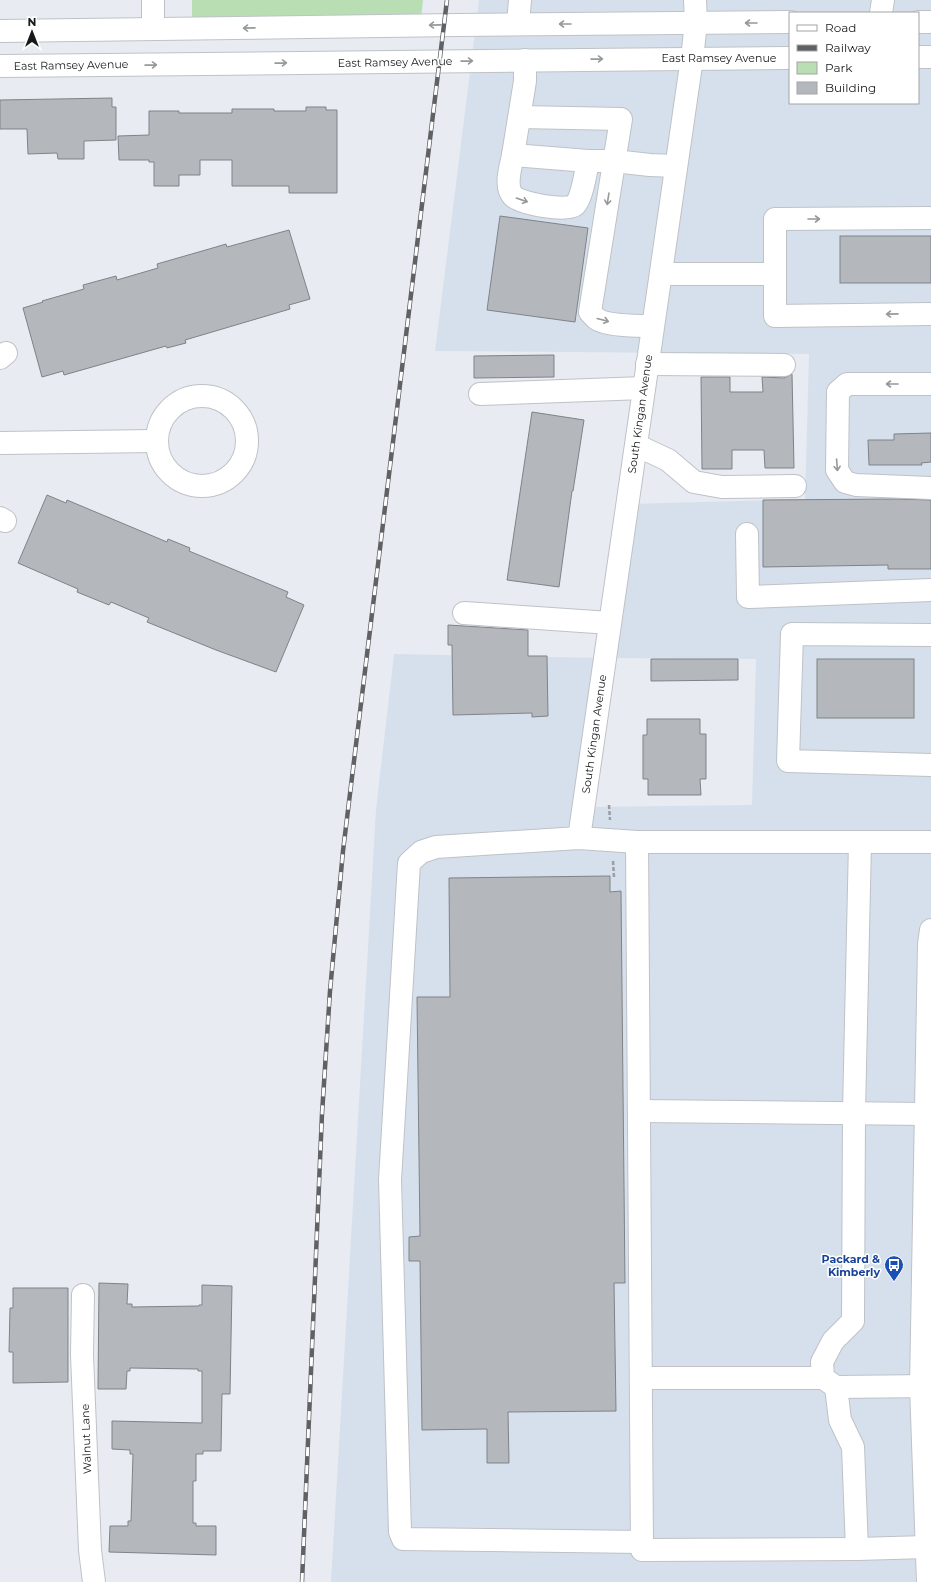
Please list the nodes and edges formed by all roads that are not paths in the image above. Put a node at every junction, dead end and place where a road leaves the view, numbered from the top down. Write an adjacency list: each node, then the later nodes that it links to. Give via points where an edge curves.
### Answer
1 (153, 0): 11 (street)
2 (520, 0): 10 (street)
3 (695, 0): 9 (street, South Kingan Avenue)
4 (883, 0): 5 (street)
5 (881, 12)
6 (789, 22): 9 (street, one-way to 9)
7 (919, 22): 8 (street)
8 (931, 22)
9 (696, 23): 10 (street, one-way to 10); 15 (street, South Kingan Avenue)
10 (518, 24): 11 (street, one-way to 11)
11 (153, 29): 12 (street)
12 (0, 31)
13 (919, 57): 14 (street)
14 (931, 57)
15 (692, 58): 16 (street, East Ramsey Avenue); 17 (street, East Ramsey Avenue, one-way to 15); 23 (street, South Kingan Avenue)
16 (789, 58)
17 (525, 60): 18 (street, East Ramsey Avenue, one-way to 17); 19 (street)
18 (0, 66)
19 (520, 117): 20 (street); 22 (street, via 621,119)
20 (513, 155): 21 (street); 21 (street, one-way to 21, via 508,180 509,190 513,196 523,201 554,207 569,208 579,199)
21 (588, 161): 22 (street)
22 (614, 161): 23 (street); 28 (street, one-way to 28, via 590,312 597,319 606,322)
23 (676, 166): 25 (street, South Kingan Avenue)
24 (931, 218): 26 (street, one-way to 24, via 775,219)
25 (661, 274): 26 (street); 28 (street, South Kingan Avenue)
26 (775, 274): 27 (street, one-way to 26, via 775,316)
27 (931, 314)
28 (653, 326): 29 (street, South Kingan Avenue)
29 (648, 364): 30 (street); 32 (street, South Kingan Avenue)
30 (784, 365)
31 (931, 384): 38 (street, one-way to 38, via 847,384 838,392 837,470 845,482 856,485)
32 (644, 388): 33 (street); 36 (street, South Kingan Avenue)
33 (480, 394)
34 (156, 441): 34 (street, via 159,456 167,470 178,480 193,486 223,482 236,472 244,459 248,444 246,429 240,416 230,405 217,398 203,396 189,398 170,409 159,427); 35 (street)
35 (0, 443)
36 (636, 445): 37 (street, via 668,460 694,482 722,487); 42 (street, South Kingan Avenue)
37 (795, 486)
38 (931, 488)
39 (747, 534): 40 (street, via 748,597)
40 (931, 590)
41 (464, 613): 42 (street)
42 (610, 623): 45 (street, South Kingan Avenue)
43 (931, 635): 44 (street, via 792,634 788,761)
44 (931, 765)
45 (579, 838): 46 (street); 59 (street, via 436,847 422,852 409,863 390,1180 400,1532 403,1539)
46 (637, 842): 47 (street); 52 (street)
47 (860, 842): 48 (street); 53 (street)
48 (931, 842)
49 (931, 930): 50 (street)
50 (929, 1025): 51 (street)
51 (929, 1087): 54 (street)
52 (639, 1111): 53 (street); 56 (street)
53 (854, 1112): 54 (street); 57 (street, via 854,1321 833,1341 822,1362)
54 (926, 1114): 58 (street)
55 (83, 1295): 62 (street, Walnut Lane, via 83,1376 90,1550)
56 (641, 1378): 57 (street); 59 (street)
57 (829, 1382): 58 (street); 61 (street, via 840,1420 854,1448)
58 (926, 1386): 60 (street)
59 (642, 1542): 61 (street, via 642,1550)
60 (927, 1547): 61 (street); 63 (street)
61 (857, 1549)
62 (94, 1582)
63 (928, 1582)

